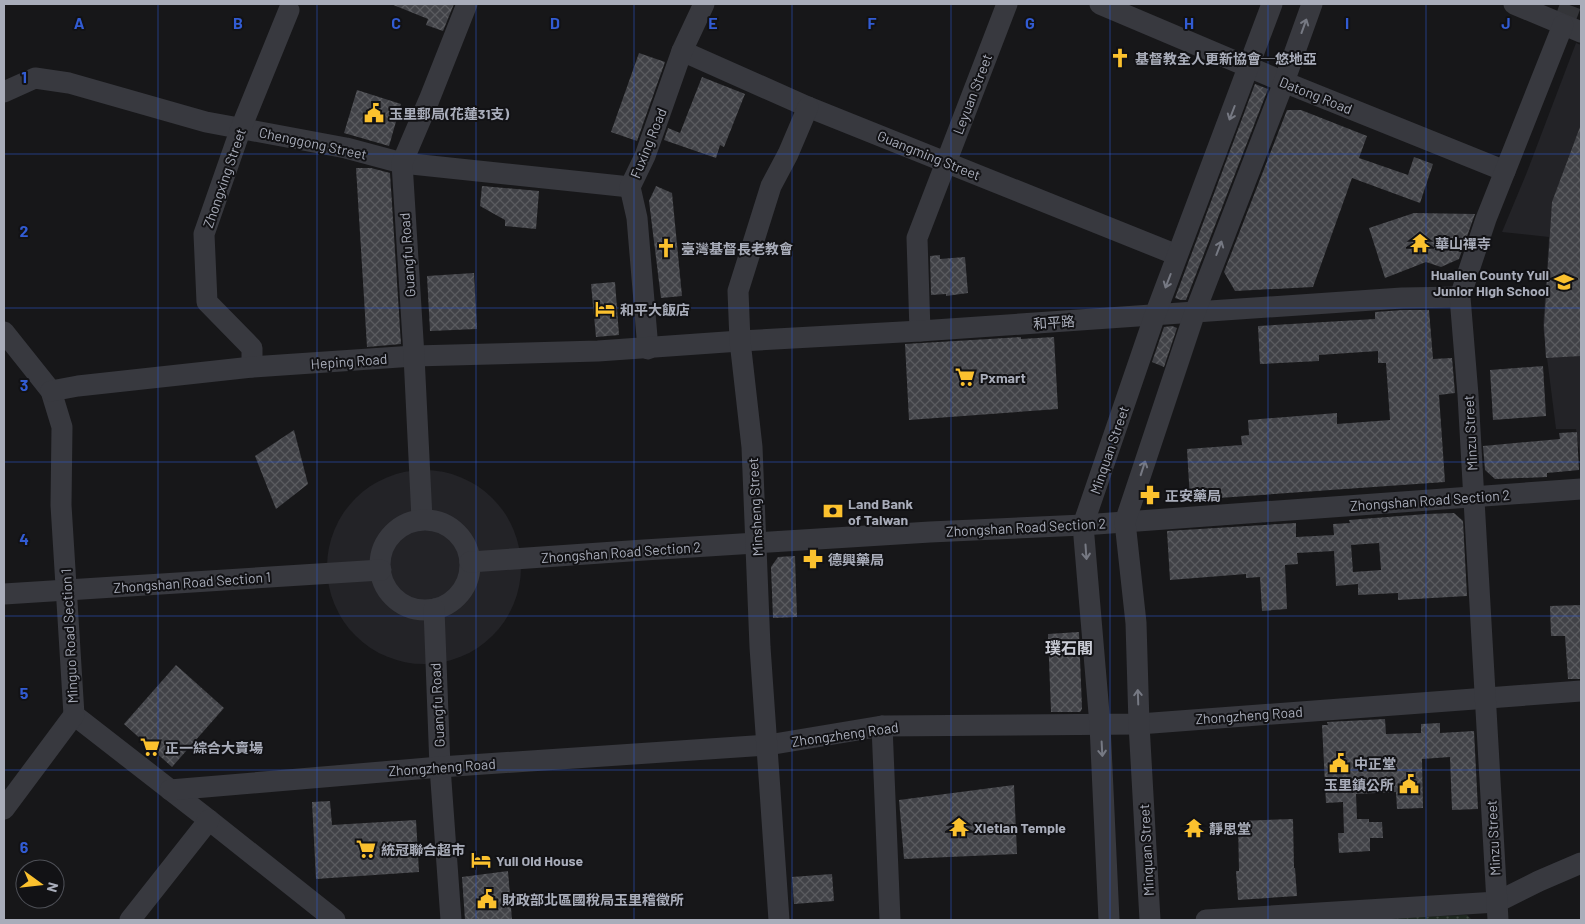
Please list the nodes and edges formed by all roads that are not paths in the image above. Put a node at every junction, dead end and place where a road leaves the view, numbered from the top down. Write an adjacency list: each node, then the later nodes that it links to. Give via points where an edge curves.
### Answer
1 (468, 4): 16 (street, Guangfu Road)
2 (704, 4): 10 (street, Fuxing Road)
3 (1007, 4): 17 (street, Leyuan Street)
4 (1100, 4): 11 (street, Datong Road)
5 (1272, 4): 11 (street, Minquan Street)
6 (1312, 4): 12 (street, Minquan Street, one-way to 6)
7 (1514, 4): 9 (street)
8 (289, 10): 15 (street, Zhongxing Street)
9 (1572, 29): 18 (street, Minzu Street)
10 (682, 52): 14 (street, Guangming Street); 19 (street, Fuxing Road)
11 (1249, 67): 12 (street, Datong Road); 20 (street, Minquan Street, one-way to 20)
12 (1284, 82): 18 (street, Datong Road); 22 (street, Minquan Street, one-way to 12)
13 (4, 92): 15 (street, Chenggong Street, via 35,78 69,83 206,122)
14 (808, 107): 17 (street, Guangming Street); 26 (street, Minsheng Street, via 771,186 738,291)
15 (241, 128): 16 (street, Chenggong Street); 29 (street, Zhongxing Street, via 204,234 207,302 252,348)
16 (402, 162): 19 (street, Chenggong Street); 28 (street, Guangfu Road)
17 (946, 162): 20 (street, Guangming Street); 24 (street, Leyuan Street, via 917,238)
18 (1505, 171): 21 (street, Minzu Street)
19 (630, 187): 27 (street, Fuxing Road, via 637,218)
20 (1177, 255): 23 (street, Minquan Street, one-way to 23)
21 (1460, 296): 22 (street, 和平路); 32 (street, Minzu Street)
22 (1195, 312): 23 (street, 和平路); 34 (street, Minquan Street, one-way to 22)
23 (1155, 314): 24 (street, 和平路); 35 (street, Minquan Street)
24 (920, 331): 26 (street, 和平路)
25 (4, 332): 30 (street, Minguo Road Section 1)
26 (740, 341): 27 (street, 和平路); 36 (street, Minsheng Street, via 752,447)
27 (648, 348): 28 (street, Heping Road)
28 (414, 356): 29 (street, Heping Road); 33 (street, Guangfu Road)
29 (252, 367): 30 (street, Heping Road)
30 (51, 391): 39 (street, Minguo Road Section 1, via 62,427 61,504)
31 (1581, 489): 32 (street, Zhongshan Road Section 2)
32 (1474, 497): 34 (street, Zhongshan Road Section 2); 43 (street, Minzu Street)
33 (422, 519): 37 (street, via 443,523 456,532 465,543); 38 (street, via 400,528 389,538 382,552)
34 (1125, 522): 35 (street, Zhongshan Road Section 2); 45 (street, Minquan Street, one-way to 34, via 1136,623)
35 (1084, 525): 36 (street, Zhongshan Road Section 2); 46 (street, Minquan Street, one-way to 46)
36 (757, 544): 37 (street, Zhongshan Road Section 2); 48 (street, Minsheng Street, via 760,647)
37 (470, 562): 41 (street, via 470,572 461,592 444,606)
38 (381, 570): 39 (street, Zhongshan Road Section 1); 41 (street, via 391,594 402,603 416,609)
39 (66, 590): 40 (street, Zhongshan Road Section 1); 44 (street, Minguo Road Section 1)
40 (4, 594)
41 (434, 608): 49 (street, Guangfu Road)
42 (1581, 692): 43 (street, Zhongzheng Road)
43 (1486, 698): 45 (street, Zhongzheng Road); 54 (street, Minzu Street)
44 (74, 715): 50 (street, Minguo Road Section 1); 51 (street)
45 (1139, 724): 46 (street, Zhongzheng Road); 61 (street, Minquan Street)
46 (1100, 725): 47 (street, Zhongzheng Road); 60 (street, Minquan Street, one-way to 60)
47 (882, 726): 48 (street, Zhongzheng Road); 59 (street)
48 (768, 745): 49 (street, Zhongzheng Road); 58 (street, Minsheng Street)
49 (440, 766): 50 (street, Zhongzheng Road); 57 (street, Guangfu Road)
50 (170, 790): 52 (street, Minguo Road Section 1)
51 (4, 809)
52 (209, 820): 55 (street); 56 (street, Minguo Road Section 1)
53 (1581, 863): 54 (street, via 1539,881)
54 (1497, 911): 62 (street)
55 (130, 920)
56 (336, 920)
57 (451, 920)
58 (780, 920)
59 (890, 920)
60 (1109, 920)
61 (1150, 920)
62 (1206, 920)

